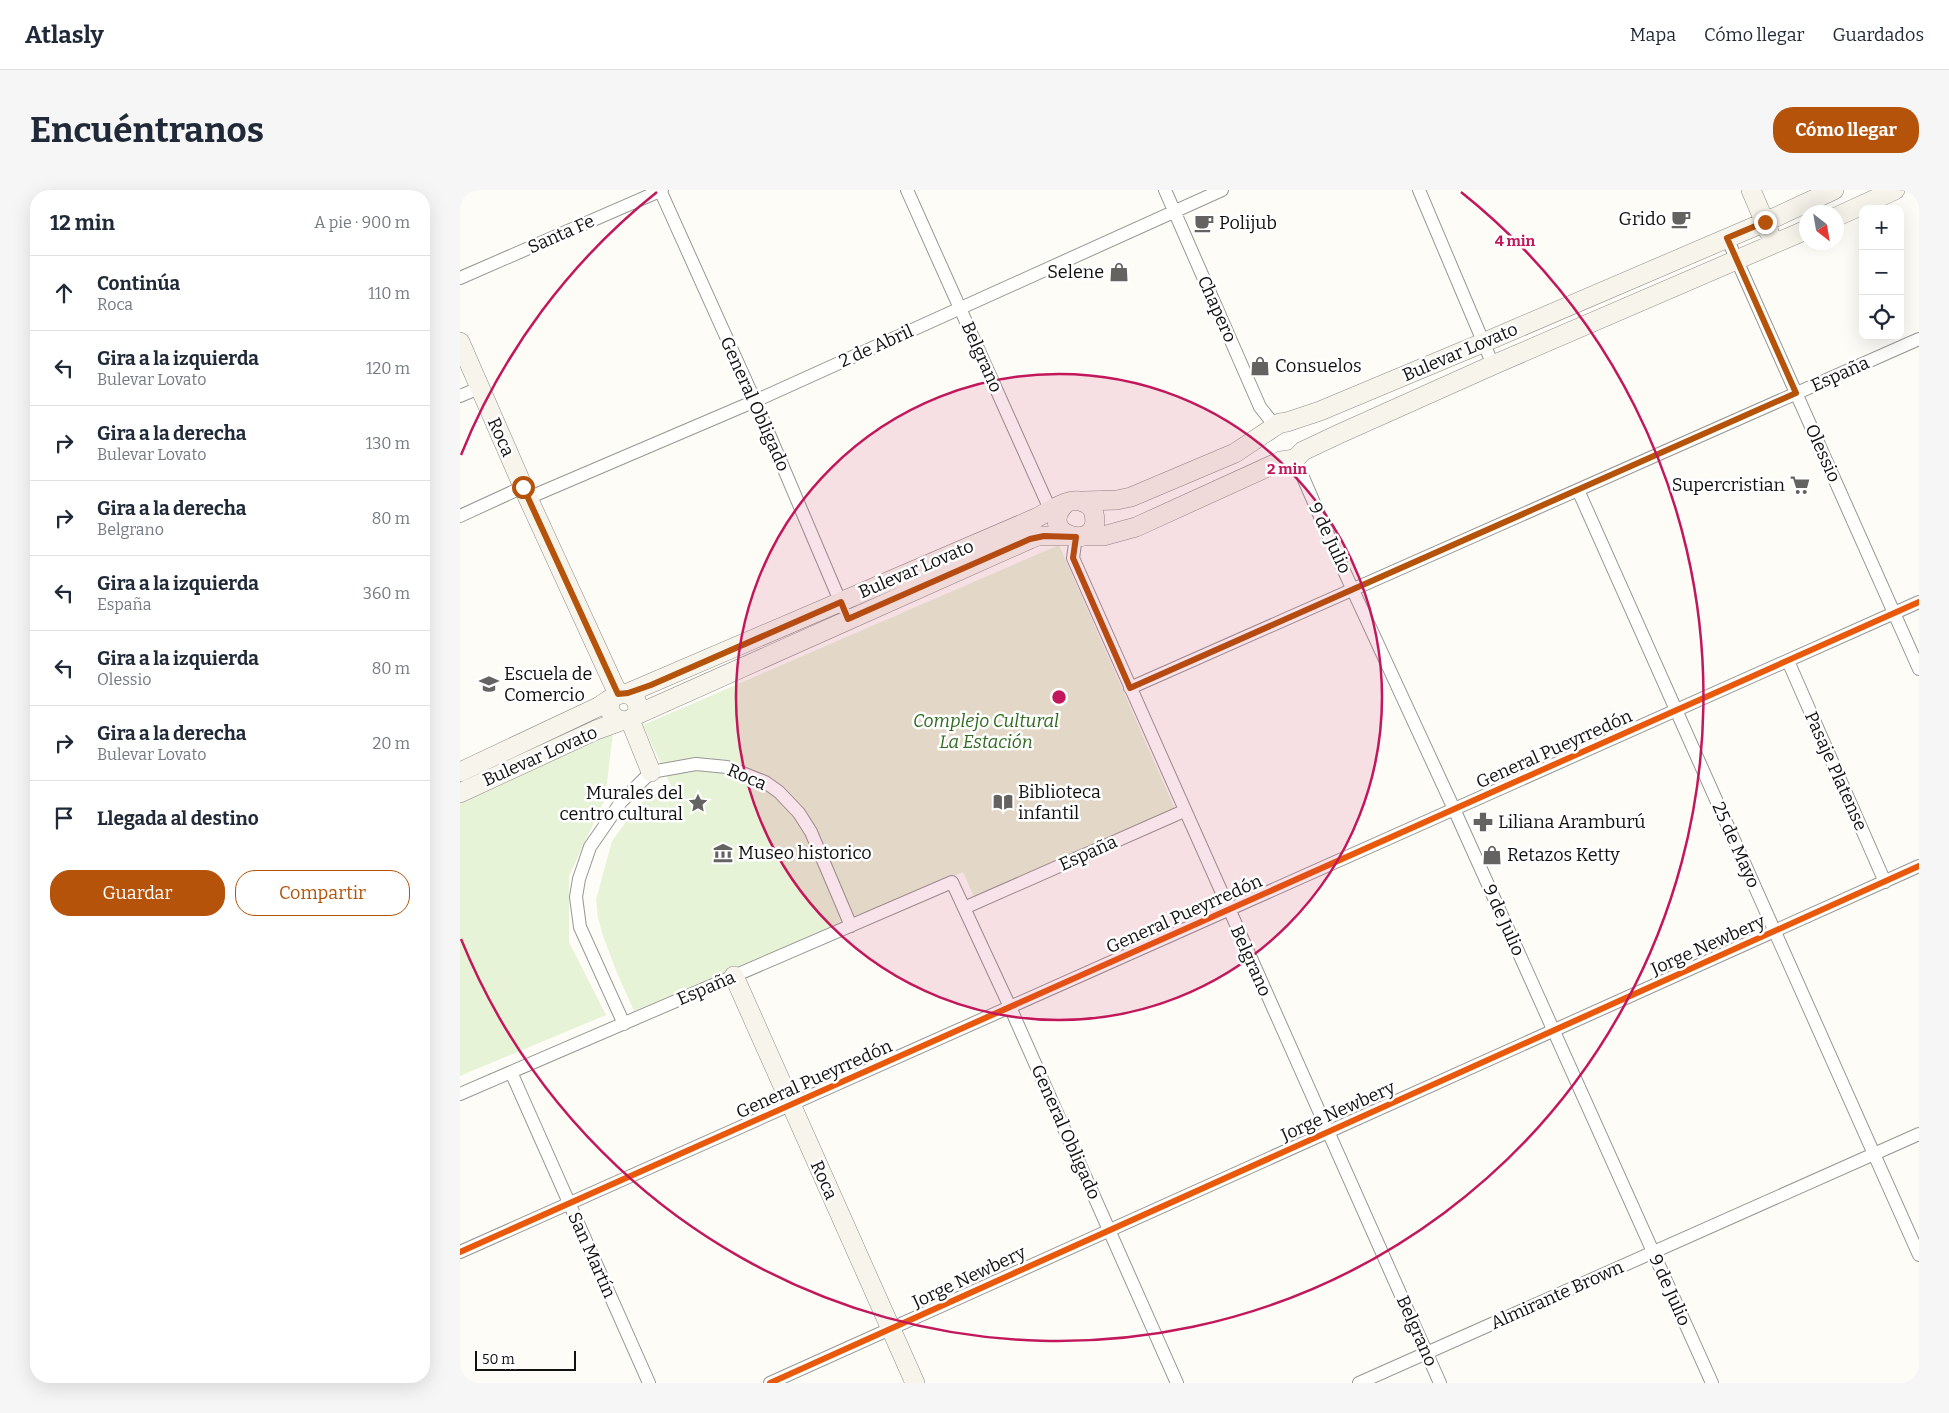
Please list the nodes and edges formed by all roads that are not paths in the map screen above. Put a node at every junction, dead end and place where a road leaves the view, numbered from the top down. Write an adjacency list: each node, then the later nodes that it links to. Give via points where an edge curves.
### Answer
1 (661, 190): 16 (street, Santa Fe); 25 (street, General Obligado)
2 (907, 190): 17 (street, Belgrano)
3 (1165, 190): 9 (street, Chapero)
4 (1222, 190): 9 (street, 2 de Abril)
5 (1419, 190): 20 (street)
6 (1751, 190): 11 (main road)
7 (1834, 190): 11 (main road, Bulevar Lovato)
8 (1895, 190): 10 (main road)
9 (1175, 211): 17 (street, 2 de Abril); 26 (street, Chapero, via 1260,407)
10 (1844, 213)
11 (1765, 222): 13 (main road, Bulevar Lovato); 14 (main road)
12 (1799, 233): 14 (main road, Bulevar Lovato)
13 (1727, 238): 15 (street, Olessio); 20 (main road, Bulevar Lovato)
14 (1775, 245): 15 (main road, Bulevar Lovato)
15 (1738, 260): 21 (main road, Bulevar Lovato); 23 (street, Olessio)
16 (460, 278)
17 (960, 308): 25 (street, 2 de Abril); 31 (street, Belgrano)
18 (1919, 339): 23 (street, España)
19 (460, 342): 22 (main road, Roca)
20 (1485, 342): 21 (street); 26 (main road, Bulevar Lovato)
21 (1493, 365): 27 (main road, Bulevar Lovato)
22 (479, 388): 24 (street); 29 (main road, Roca)
23 (1796, 393): 28 (street, España); 35 (street, Olessio)
24 (460, 396)
25 (754, 401): 29 (street, 2 de Abril); 33 (street, General Obligado)
26 (1277, 426): 27 (main road, 9 de Julio, via 1266,442 1270,454); 27 (main road, 9 de Julio, via 1299,427 1302,432 1305,445); 31 (main road, Bulevar Lovato, via 1235,453)
27 (1293, 457): 31 (main road, Bulevar Lovato, via 1136,527 1103,536); 32 (street, 9 de Julio)
28 (1578, 490): 32 (street, España); 41 (street, 25 de Mayo)
29 (526, 492): 30 (street, 2 de Abril); 40 (main road, Roca)
30 (460, 516)
31 (1069, 521): 33 (main road, Bulevar Lovato); 36 (main road, Bulevar Lovato); 39 (street, Belgrano, via 1073,558)
32 (1354, 589): 39 (street, España); 46 (street, 9 de Julio)
33 (841, 602): 36 (street, General Obligado); 40 (main road, Bulevar Lovato)
34 (1919, 602): 35 (street, General Pueyrredón)
35 (1894, 613): 37 (street, General Pueyrredón); 38 (street, Olessio)
36 (848, 619): 42 (main road, Bulevar Lovato)
37 (1788, 661): 41 (street, General Pueyrredón); 50 (street, Pasaje Platense)
38 (1919, 669)
39 (1130, 688): 47 (street, Belgrano)
40 (619, 696): 42 (main road, Roca, via 610,704 611,713); 42 (main road, Roca, via 633,696 638,705); 43 (main road, Bulevar Lovato)
41 (1677, 711): 46 (street, General Pueyrredón); 54 (street, 25 de Mayo)
42 (629, 719): 44 (main road, Roca); 45 (main road, Bulevar Lovato, via 596,730)
43 (460, 772)
44 (651, 772): 53 (street, Roca, via 696,764 727,767 765,782 779,792 811,832); 57 (street, via 621,802 590,847 576,897 580,927)
45 (460, 793)
46 (1454, 809): 52 (street, General Pueyrredón); 58 (street, 9 de Julio)
47 (1184, 811): 51 (street, España); 52 (street, Belgrano)
48 (1919, 866): 50 (street, Jorge Newbery)
49 (952, 882): 51 (street, General Obligado); 53 (street, España)
50 (1885, 882): 54 (street, Jorge Newbery)
51 (964, 908): 56 (street, General Obligado)
52 (1229, 911): 56 (street, General Pueyrredón); 62 (street, Belgrano)
53 (852, 926): 55 (street, España)
54 (1775, 932): 58 (street, Jorge Newbery); 64 (street, 25 de Mayo)
55 (734, 976): 57 (street, España); 61 (main road, Roca)
56 (1010, 1007): 61 (street, General Pueyrredón); 66 (street, General Obligado)
57 (624, 1024): 59 (street, España)
58 (1553, 1030): 62 (street, Jorge Newbery); 68 (street, 9 de Julio)
59 (511, 1072): 60 (street, España); 65 (street, San Martín)
60 (460, 1094)
61 (791, 1105): 65 (street, General Pueyrredón); 70 (main road, Roca)
62 (1328, 1132): 66 (street, Jorge Newbery); 71 (street, Belgrano)
63 (1919, 1134): 64 (street, Almirante Brown)
64 (1874, 1154): 68 (street, Almirante Brown); 69 (street, 25 de Mayo)
65 (569, 1204): 67 (street, General Pueyrredón); 72 (street, San Martín)
66 (1109, 1230): 70 (street, Jorge Newbery); 75 (street, General Obligado)
67 (460, 1252)
68 (1653, 1252): 71 (street, Almirante Brown); 78 (street, 9 de Julio)
69 (1919, 1255)
70 (891, 1329): 73 (street, Jorge Newbery); 74 (main road, Roca)
71 (1427, 1353): 76 (street, Almirante Brown); 77 (street, Belgrano)
72 (649, 1383)
73 (770, 1383)
74 (915, 1383)
75 (1177, 1383)
76 (1359, 1383)
77 (1440, 1383)
78 (1712, 1383)

